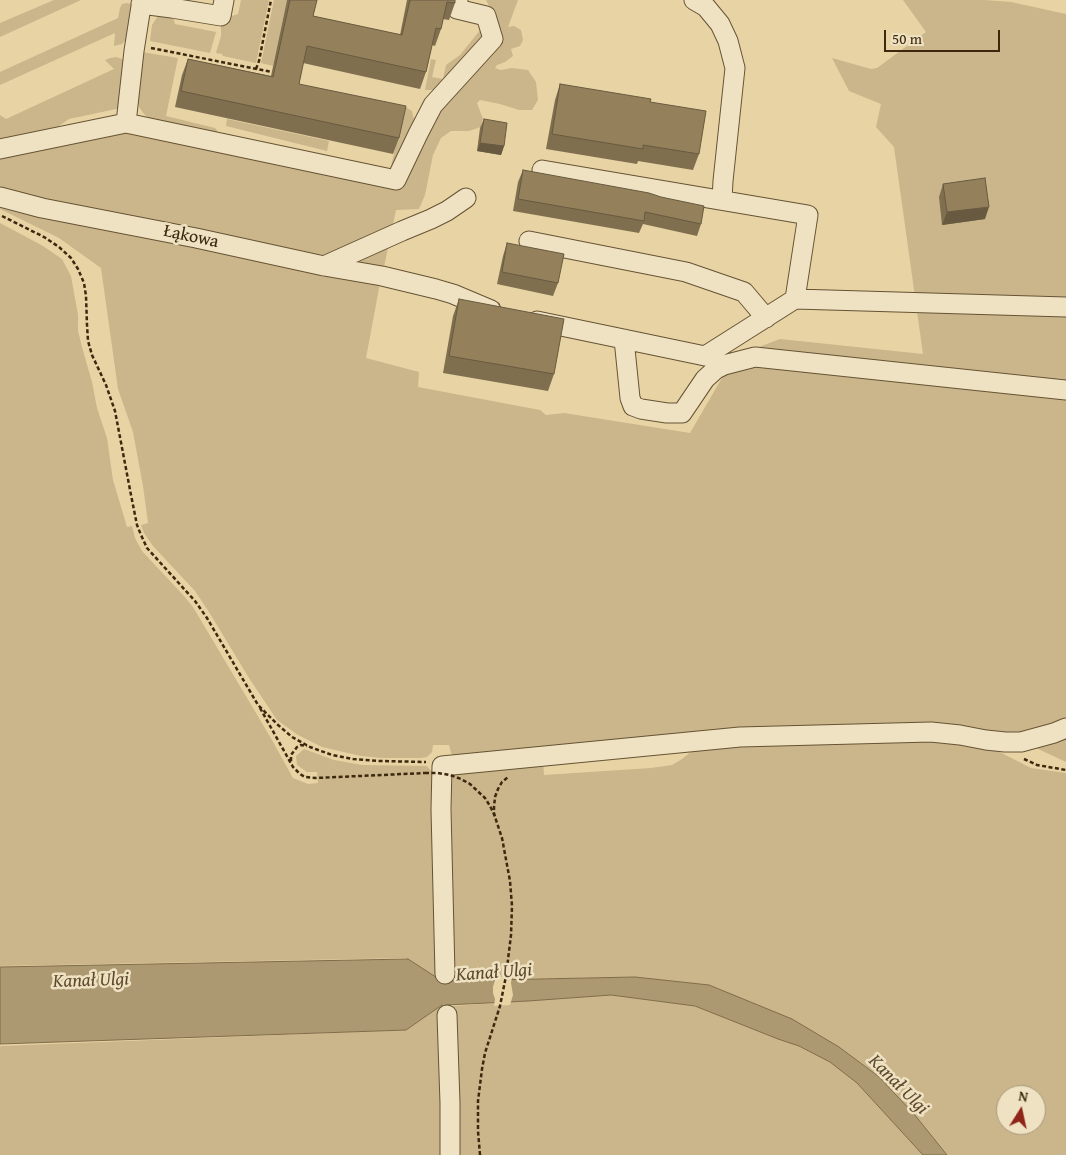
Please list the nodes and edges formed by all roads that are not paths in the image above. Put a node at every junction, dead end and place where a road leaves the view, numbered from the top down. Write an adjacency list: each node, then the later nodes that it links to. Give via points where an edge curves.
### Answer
1 (224, 0): 5 (lane, via 221,16)
2 (458, 0): 6 (lane, via 457,9 486,16 493,39 434,105 396,180)
3 (694, 0): 11 (lane, via 706,7 720,24 736,68)
4 (142, 2): 5 (lane); 6 (lane)
5 (189, 5)
6 (126, 123): 7 (lane)
7 (0, 149)
8 (542, 170): 11 (lane)
9 (0, 197): 13 (lane, Łąkowa)
10 (466, 198): 13 (lane, via 431,219)
11 (722, 200): 14 (lane, via 808,214)
12 (529, 242): 16 (lane, via 686,272 744,292)
13 (324, 266): 17 (lane, Łąkowa, via 436,289 501,313)
14 (795, 300): 15 (lane); 16 (lane, Łąkowa)
15 (1066, 308)
16 (766, 318): 17 (lane, Łąkowa, via 705,356)
17 (624, 339): 18 (lane, via 633,406 666,413 682,413 716,368 755,357)
18 (1066, 390)
19 (1066, 728): 20 (lane, via 1021,742 931,732 740,737 442,766)
20 (445, 974)
21 (447, 1014): 22 (lane)
22 (450, 1155)

